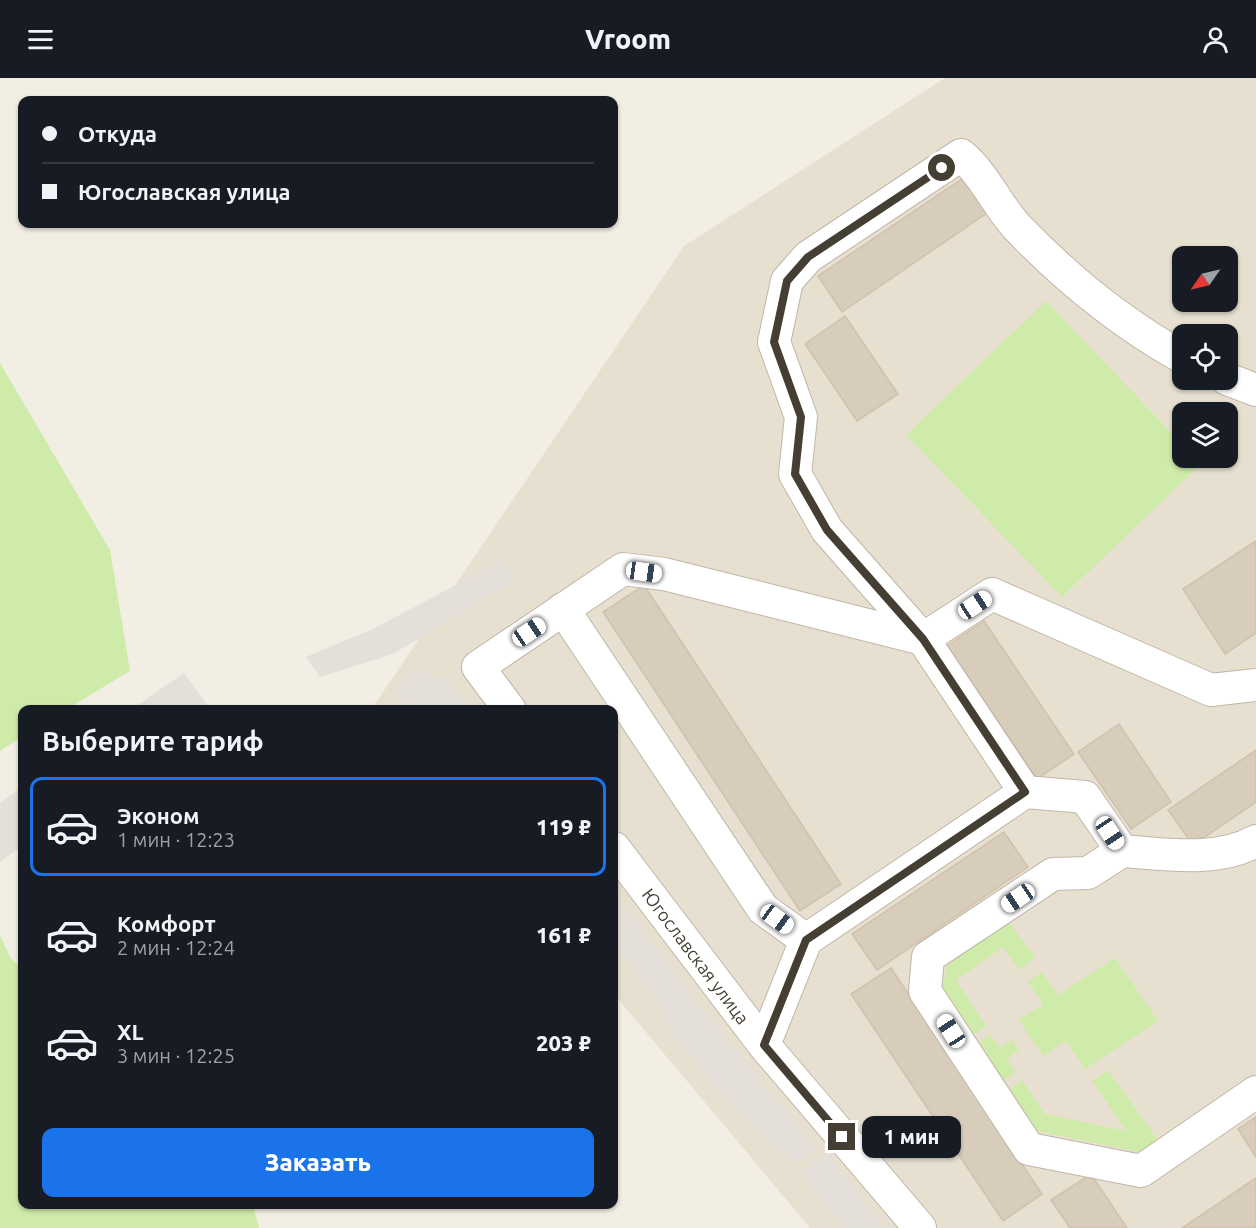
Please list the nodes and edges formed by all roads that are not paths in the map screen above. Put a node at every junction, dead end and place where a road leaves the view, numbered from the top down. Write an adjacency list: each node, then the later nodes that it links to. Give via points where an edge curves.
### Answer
1 (1172, 352): 5 (street, via 1142,335 1064,270 1016,225 976,167 962,155 808,257 787,281 774,342 801,417 795,474 827,530)
2 (1238, 383): 3 (street)
3 (1256, 390)
4 (563, 609): 5 (street, via 623,569 664,574); 7 (street, via 478,667); 12 (street, via 763,909)
5 (923, 639): 6 (street, via 992,594 1211,690); 8 (street)
6 (1256, 685)
7 (506, 705)
8 (1025, 792): 10 (street, via 1086,797); 12 (street)
9 (1256, 841): 10 (street, via 1240,850 1185,855)
10 (1122, 850): 14 (street, via 1088,873 1053,874 928,957 925,991 1029,1149 1141,1171)
11 (618, 853): 13 (street, Югославская улица)
12 (806, 940): 13 (street)
13 (764, 1045): 15 (street, Югославская улица)
14 (1256, 1092)
15 (920, 1228)

